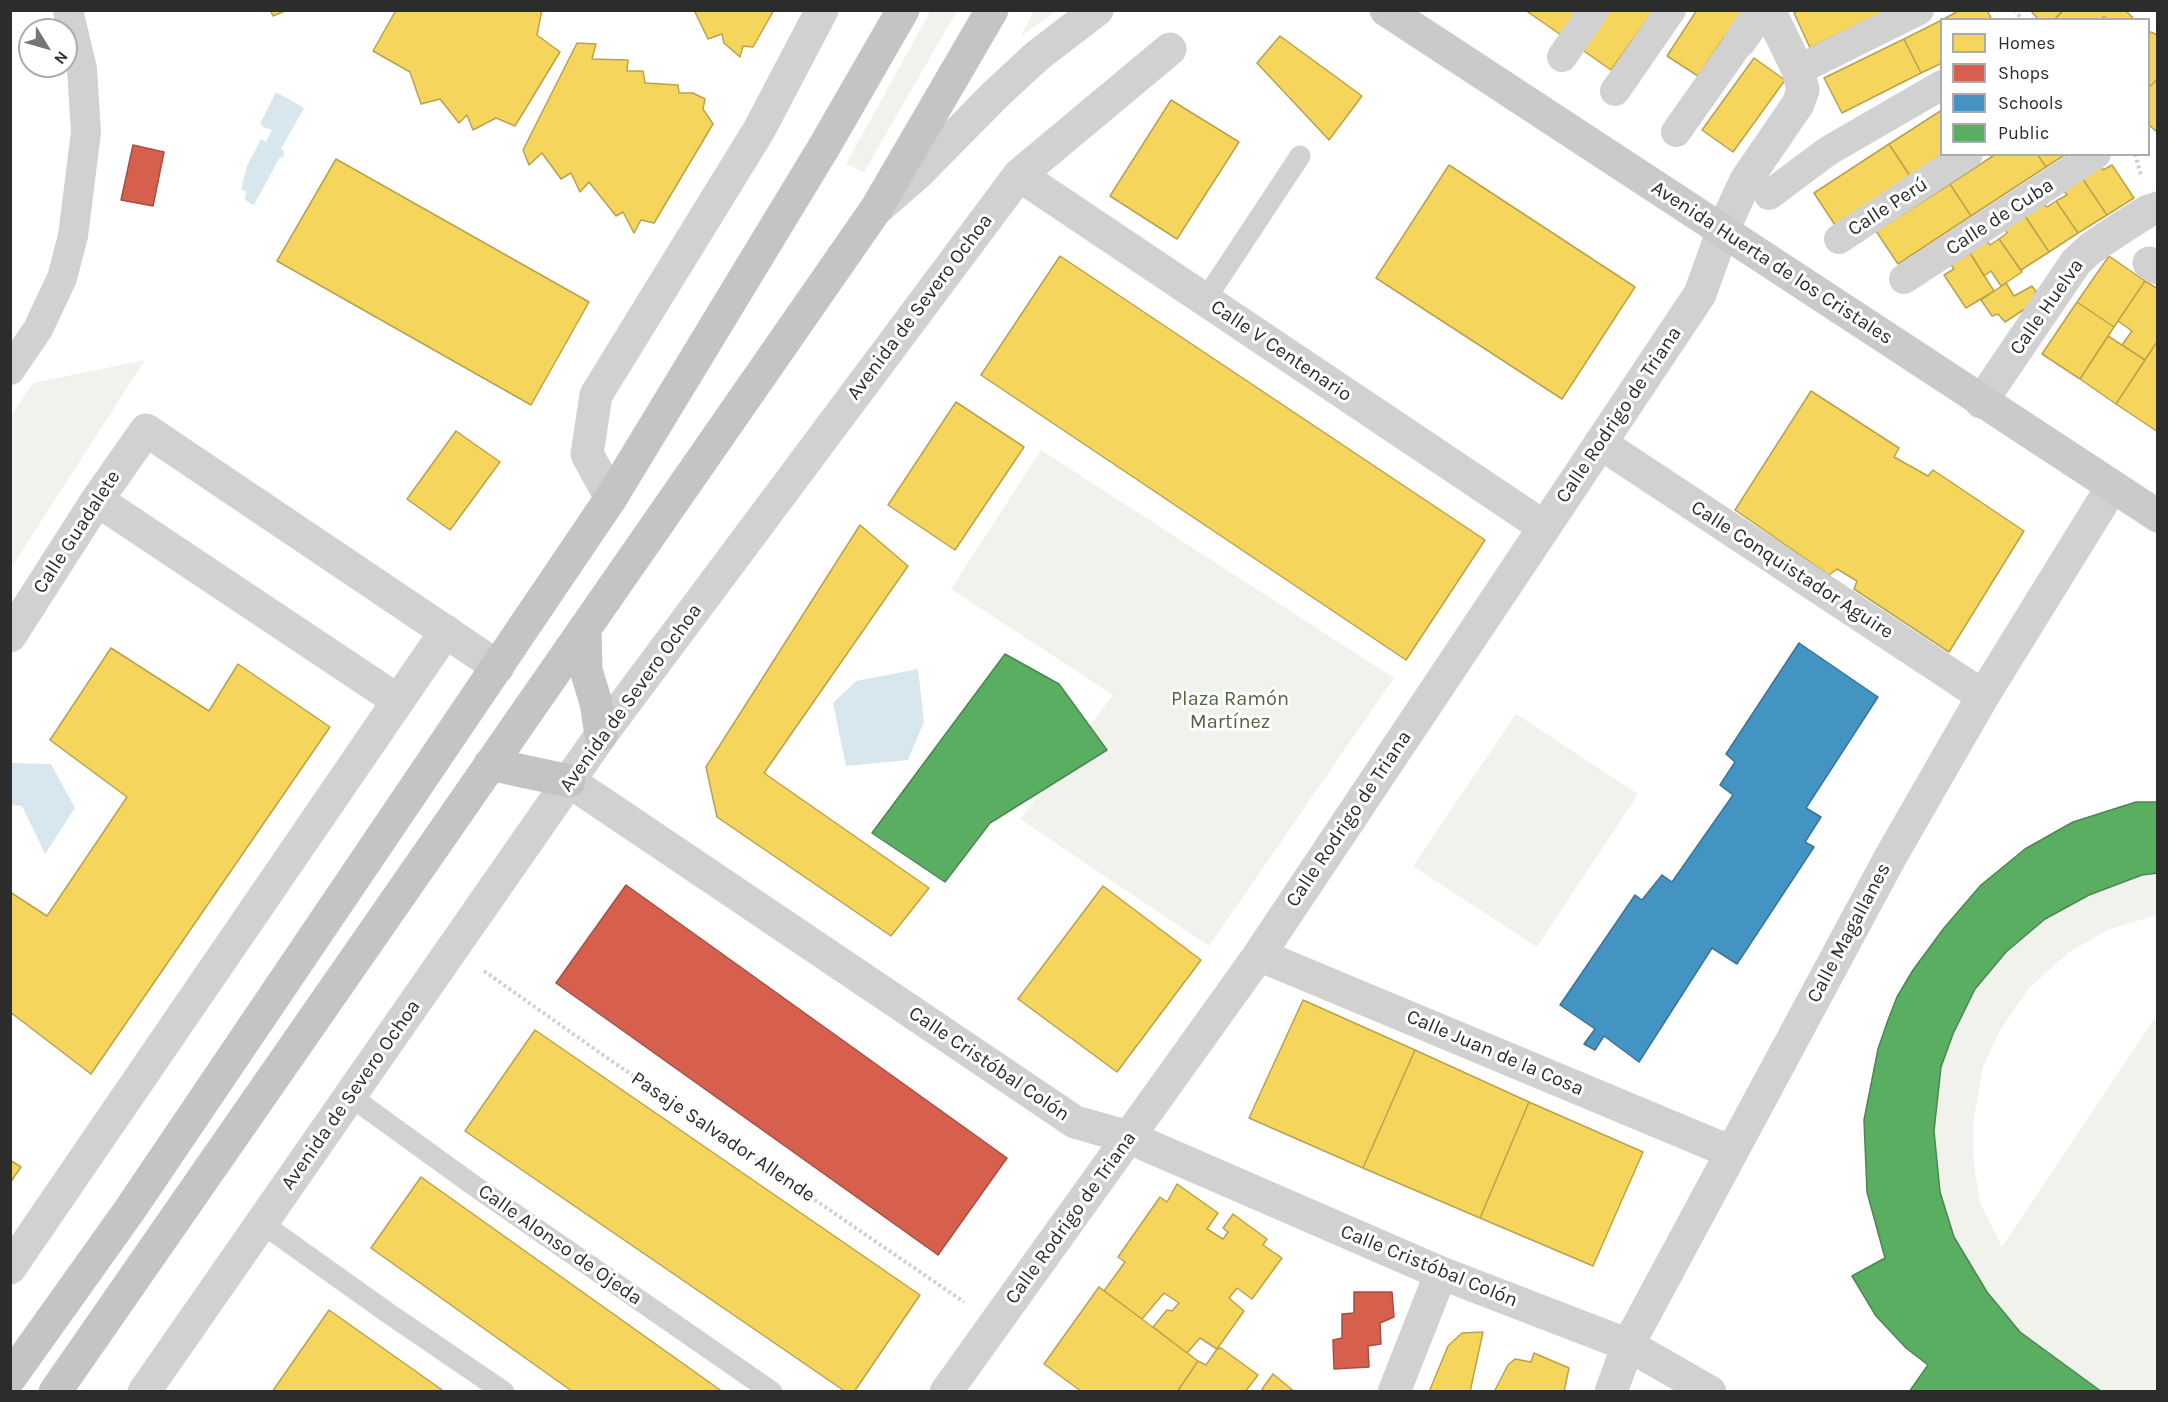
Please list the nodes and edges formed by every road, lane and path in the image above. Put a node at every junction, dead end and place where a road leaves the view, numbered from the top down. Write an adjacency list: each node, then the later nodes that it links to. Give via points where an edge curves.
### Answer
1 (68, 10): 31 (street, via 82,69 86,132 74,236 62,278 38,329)
2 (822, 10): 35 (street, via 759,130 596,395 587,454)
3 (903, 10): 35 (main road)
4 (992, 10): 26 (main road)
5 (1097, 10): 26 (street, via 994,95 918,173)
6 (1364, 10): 12 (main road, Avenida Huerta de los Cristales)
7 (1594, 10): 15 (street)
8 (1671, 10): 18 (street)
9 (1762, 10): 13 (street)
10 (1769, 10): 16 (street)
11 (1919, 10): 16 (street)
12 (1397, 15): 27 (main road, Avenida Huerta de los Cristales)
13 (1740, 41): 19 (street)
14 (1170, 49): 23 (street, Avenida de Severo Ochoa)
15 (1562, 57)
16 (1798, 70): 27 (street, Calle Rodrigo de Triana, via 1803,90 1798,104 1746,180)
17 (1940, 86): 24 (street, via 1828,151)
18 (1615, 91)
19 (1676, 132)
20 (1300, 156): 30 (lane)
21 (1965, 156): 28 (street, Calle Perú)
22 (2093, 156): 29 (street, Calle de Cuba)
23 (1019, 175): 30 (street, Calle V Centenario); 45 (street, Avenida de Severo Ochoa)
24 (1768, 195)
25 (2157, 208): 32 (street, Calle Huelva, via 2118,230 2076,262)
26 (876, 209): 39 (main road)
27 (1724, 230): 32 (main road, Avenida Huerta de los Cristales); 33 (street, Calle Rodrigo de Triana, via 1700,294)
28 (1839, 239)
29 (1904, 279)
30 (1205, 300): 38 (street, Calle V Centenario)
31 (10, 370)
32 (1981, 402): 34 (main road, Avenida Huerta de los Cristales)
33 (1600, 443): 38 (street, Calle Rodrigo de Triana); 43 (street, Calle Conquistador Aguire)
34 (2112, 487): 37 (main road, Avenida Huerta de los Cristales); 43 (street, Calle Magallanes)
35 (611, 498): 42 (main road)
36 (97, 500): 40 (street, Calle Guadalete, via 146,430); 41 (street, Calle Guadalete); 44 (street)
37 (2157, 516)
38 (1544, 527): 49 (street, Calle Rodrigo de Triana)
39 (585, 628): 45 (main road, via 586,670); 46 (main road)
40 (446, 631): 42 (street); 44 (street)
41 (10, 636)
42 (498, 667): 58 (main road, via 129,1211)
43 (1983, 696): 52 (street, Calle Magallanes, via 1891,856)
44 (398, 700): 54 (street)
45 (601, 735): 47 (street, Avenida de Severo Ochoa)
46 (490, 764): 47 (main road); 59 (main road)
47 (569, 781): 48 (street, Avenida de Severo Ochoa); 51 (street, Calle Cristóbal Colón, via 1075,1122)
48 (452, 948): 50 (street, Avenida de Severo Ochoa); 56 (path, Pasaje Salvador Allende)
49 (1259, 955): 51 (street, Calle Rodrigo de Triana); 52 (street, Calle Juan de la Cosa)
50 (350, 1096): 53 (street, Avenida de Severo Ochoa); 62 (lane, Calle Alonso de Ojeda)
51 (1128, 1137): 55 (street, Calle Cristóbal Colón); 56 (street, Calle Rodrigo de Triana)
52 (1731, 1152): 57 (street, Calle Magallanes)
53 (262, 1224): 60 (street, Avenida de Severo Ochoa); 61 (lane)
54 (10, 1268)
55 (1441, 1273): 57 (street, Calle Cristóbal Colón); 64 (street)
56 (995, 1323): 63 (street, Calle Rodrigo de Triana)
57 (1628, 1345): 65 (street, Calle Magallanes); 66 (street, Calle Cristóbal Colón)
58 (10, 1378)
59 (55, 1392)
60 (144, 1392)
61 (504, 1392)
62 (772, 1392)
63 (946, 1392)
64 (1394, 1392)
65 (1611, 1392)
66 (1710, 1392)

